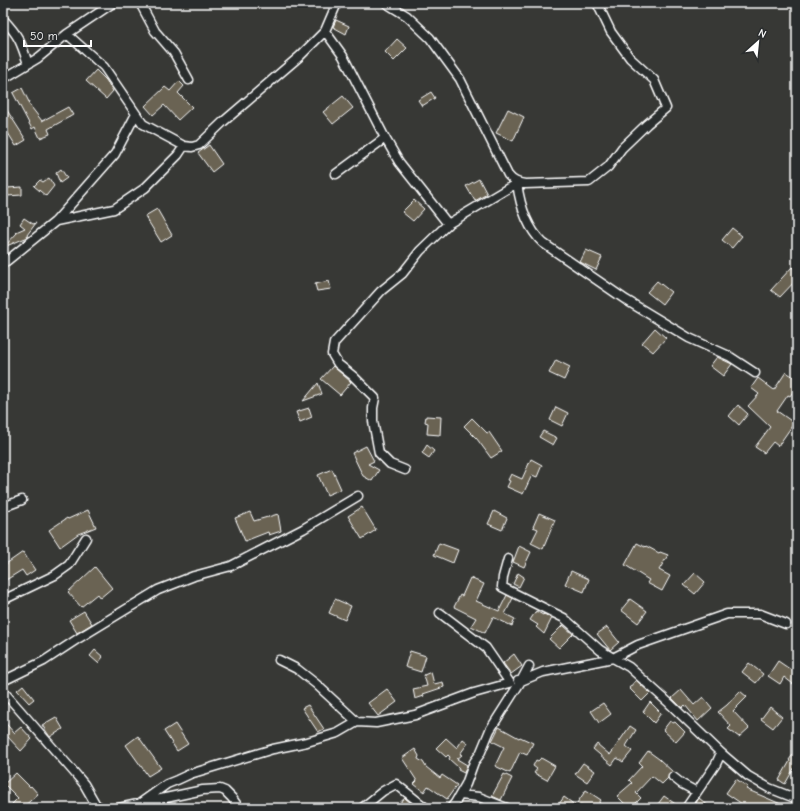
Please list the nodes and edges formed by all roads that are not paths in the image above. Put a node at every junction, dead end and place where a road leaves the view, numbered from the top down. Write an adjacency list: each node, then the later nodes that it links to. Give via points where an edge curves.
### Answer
1 (113, 3): 8 (street)
2 (140, 3): 11 (street, via 155,31 174,53)
3 (337, 3): 7 (street)
4 (386, 3): 16 (street, via 408,16 430,38 456,73 508,175)
5 (597, 3): 16 (street, via 611,32 630,58 654,80 666,108 622,148 608,167 589,182)
6 (3, 19): 9 (street, via 20,39)
7 (325, 32): 13 (street, via 343,56); 14 (street, via 200,145)
8 (67, 34): 9 (street); 12 (street, via 104,67)
9 (28, 64): 10 (street)
10 (3, 78)
11 (189, 80)
12 (136, 114): 14 (street, via 143,124); 17 (street, via 115,154)
13 (384, 138): 15 (street); 18 (street, via 398,162)
14 (184, 146): 17 (street, via 145,188 114,209)
15 (336, 174)
16 (517, 183): 18 (street); 20 (street, via 524,212 543,243 626,300 683,334 729,356)
17 (56, 221): 19 (street)
18 (448, 224): 21 (street, via 425,246 402,274 381,291 334,343 332,354 338,364 375,398 373,421 378,453 390,464)
19 (3, 264)
20 (755, 374)
21 (405, 470)
22 (358, 496): 33 (street, via 304,529 231,566 194,576 158,590 44,661)
23 (22, 500): 24 (street)
24 (3, 507)
25 (86, 538): 27 (street, via 68,565 55,575)
26 (508, 559): 30 (street, via 502,587 564,618)
27 (3, 600)
28 (440, 613): 35 (street, via 486,648)
29 (786, 624): 30 (street, via 760,614 727,614 638,645)
30 (612, 658): 34 (street, via 542,672); 38 (street, via 629,667)
31 (279, 660): 37 (street, via 297,669)
32 (528, 666): 34 (street)
33 (4, 680)
34 (521, 681): 35 (street); 41 (street, via 490,730)
35 (510, 683): 37 (street, via 474,693 416,715 376,723)
36 (3, 691): 44 (street, via 84,784 96,805)
37 (358, 722): 43 (street, via 338,733 190,774 167,784)
38 (721, 754): 40 (street); 42 (street, via 748,776)
39 (673, 776): 40 (street)
40 (697, 792): 51 (street)
41 (460, 795): 49 (street); 50 (street, via 479,797)
42 (797, 799)
43 (139, 804): 45 (street); 46 (street, via 203,790 220,789 232,798)
44 (102, 808)
45 (119, 808)
46 (239, 808)
47 (362, 808): 48 (street, via 396,784)
48 (426, 808)
49 (451, 808)
50 (507, 808)
51 (686, 808)

